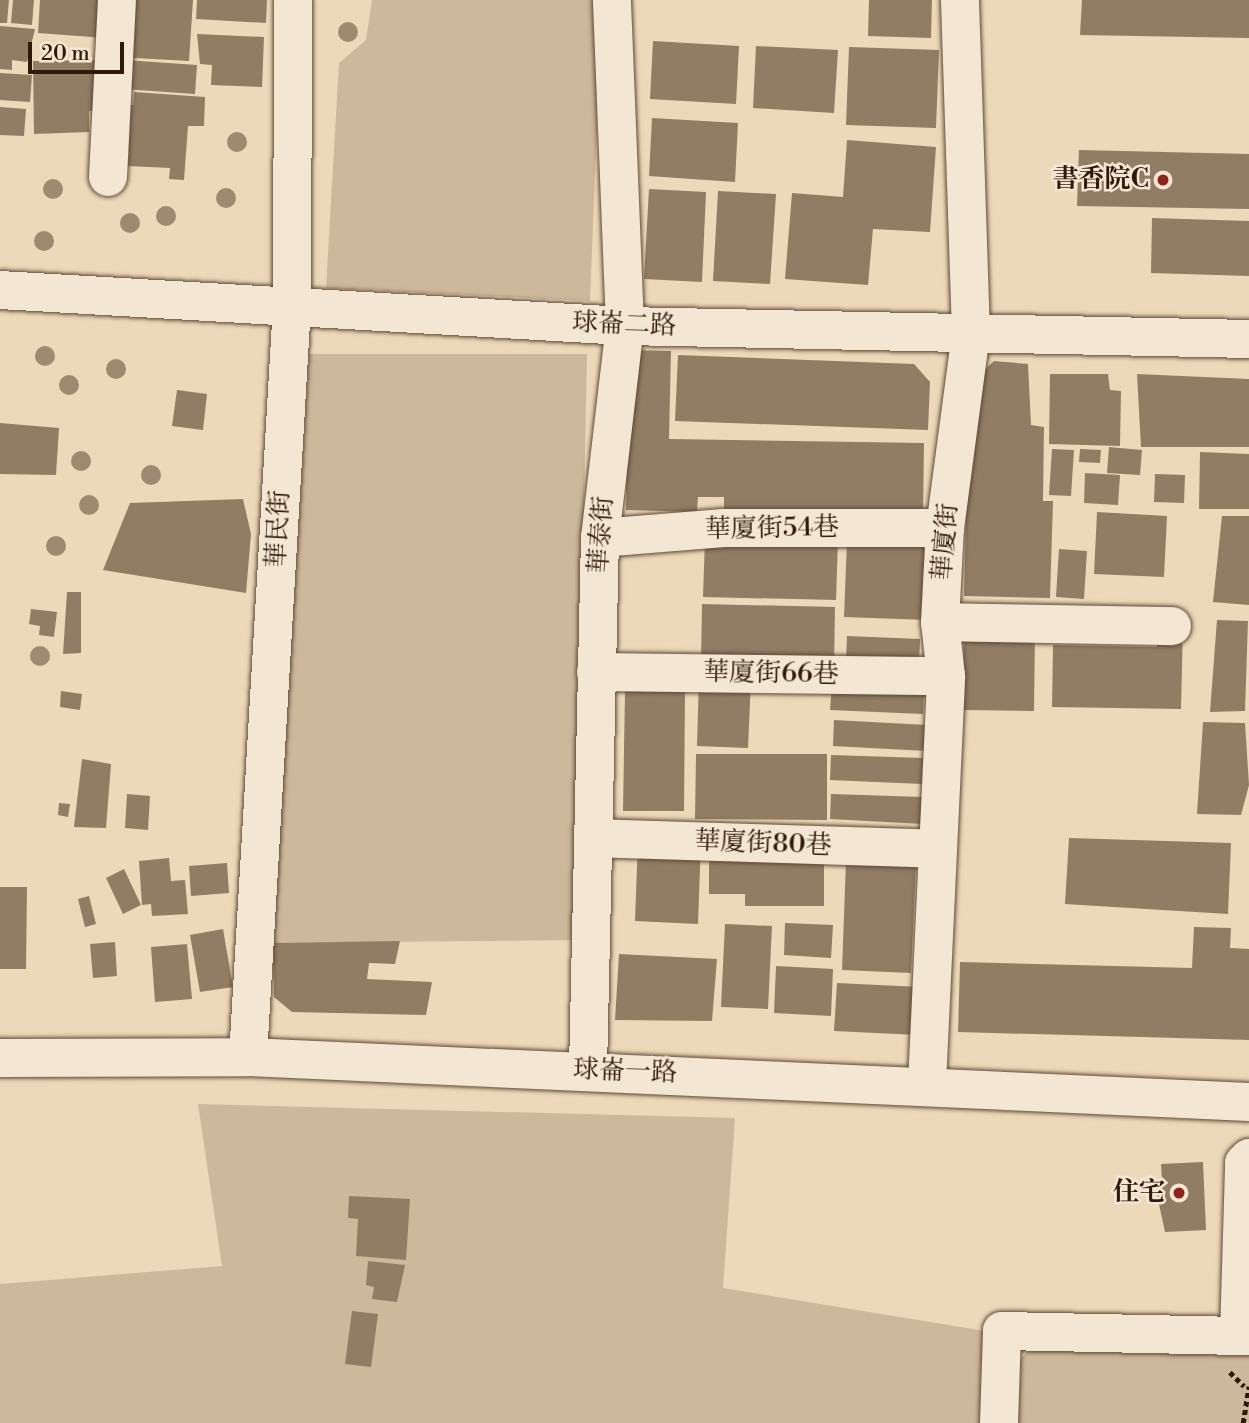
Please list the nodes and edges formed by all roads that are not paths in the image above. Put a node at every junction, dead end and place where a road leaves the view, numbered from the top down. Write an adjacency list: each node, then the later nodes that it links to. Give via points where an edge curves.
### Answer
1 (117, 0): 5 (street)
2 (293, 0): 7 (street, 華民街)
3 (612, 0): 8 (street, 華泰街)
4 (960, 0): 9 (street, 華廈街)
5 (108, 177)
6 (0, 290): 7 (street, 球崙二路)
7 (292, 306): 8 (street, 球崙二路); 20 (street, 華民街)
8 (625, 326): 9 (street, 球崙二路); 12 (street, 華泰街)
9 (971, 332): 10 (street, 球崙二路); 11 (street, 華廈街)
10 (1249, 339)
11 (945, 528): 12 (street, 華廈街54巷, via 724,528); 13 (street, 華廈街)
12 (600, 538): 15 (street, 華泰街)
13 (940, 622): 14 (street); 16 (street, 華廈街)
14 (1172, 626)
15 (596, 671): 16 (street, 華廈街66巷); 17 (street, 華泰街)
16 (946, 676): 18 (street, 華廈街)
17 (593, 838): 18 (street, 華廈街80巷); 21 (street, 華泰街)
18 (934, 849): 22 (street, 華廈街)
19 (0, 1058): 20 (street, 球崙一路)
20 (248, 1058): 21 (street, 球崙一路)
21 (588, 1070): 22 (street, 球崙一路)
22 (927, 1084): 23 (street, 球崙一路)
23 (1249, 1102)
24 (1249, 1158): 25 (street, via 1244,1163)
25 (1244, 1336): 26 (street, via 1002,1331)
26 (999, 1423)

